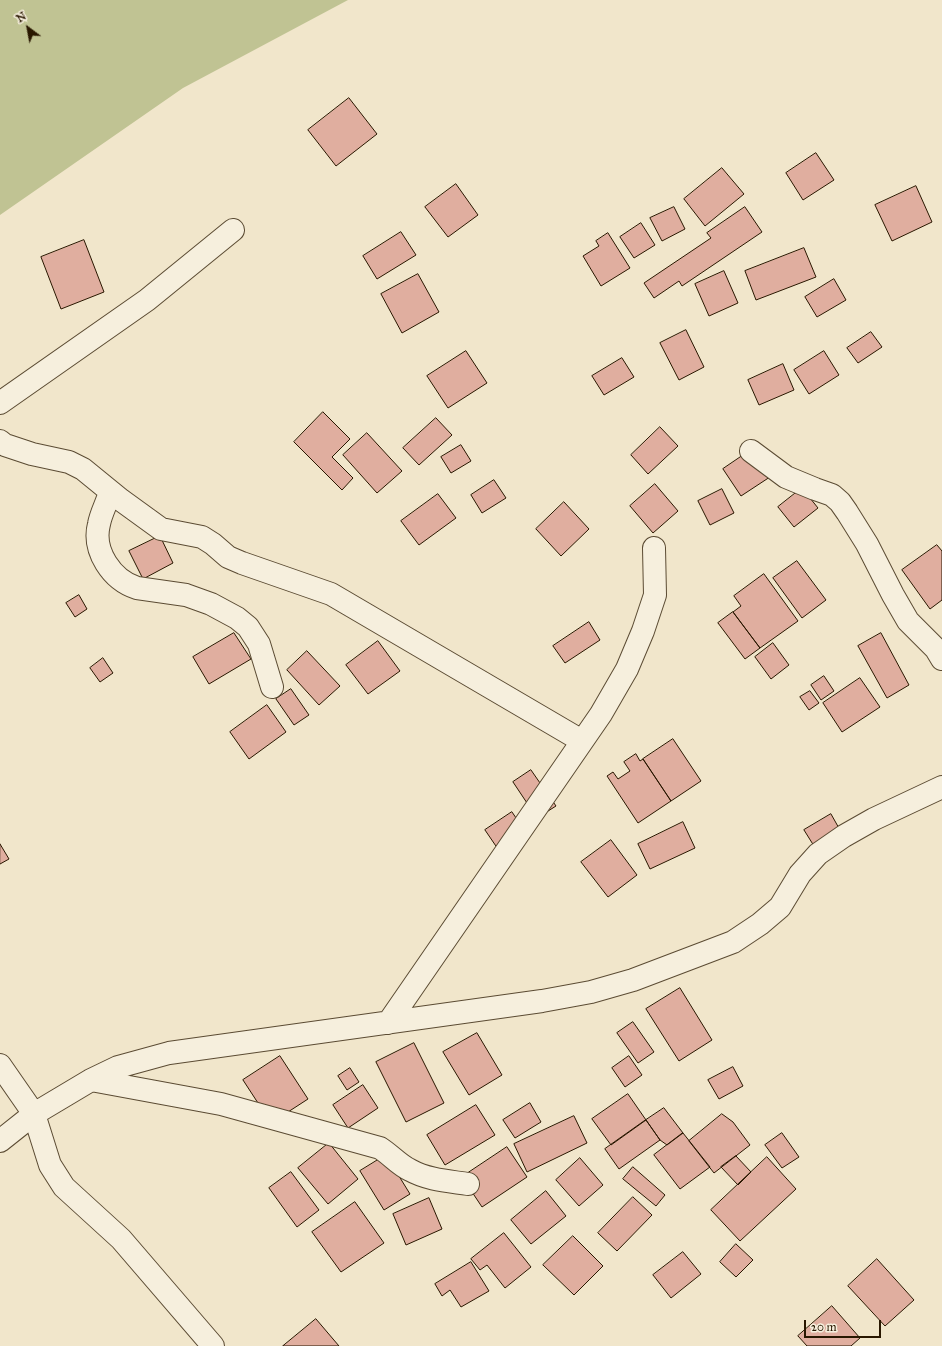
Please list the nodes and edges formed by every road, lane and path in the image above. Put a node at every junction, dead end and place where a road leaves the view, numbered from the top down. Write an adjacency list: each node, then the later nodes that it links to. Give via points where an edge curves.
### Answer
1 (233, 230): 2 (street, via 147,300)
2 (0, 404)
3 (0, 441): 5 (street, via 32,454 69,462 83,469)
4 (751, 451): 7 (street, via 786,477 832,495 840,502 867,544 908,621 936,649)
5 (110, 492): 8 (street, via 98,525 98,540 100,553 112,572 130,586 186,595 211,604 237,618 248,627 259,644); 9 (street, via 161,529 202,538 228,557 331,594)
6 (654, 548): 9 (street, via 655,595 643,631 626,669 601,714)
7 (942, 659)
8 (272, 687)
9 (582, 741): 11 (street)
10 (942, 787): 11 (street, via 874,819 818,854 800,874 780,907 734,942 592,992)
11 (388, 1023): 13 (street, via 169,1054 118,1067)
12 (0, 1065): 14 (street)
13 (91, 1080): 14 (street); 16 (street, via 244,1110 380,1148 409,1170 431,1178)
14 (34, 1114): 15 (street); 17 (street, via 50,1165 64,1187 121,1239)
15 (0, 1141)
16 (468, 1184)
17 (213, 1346)

